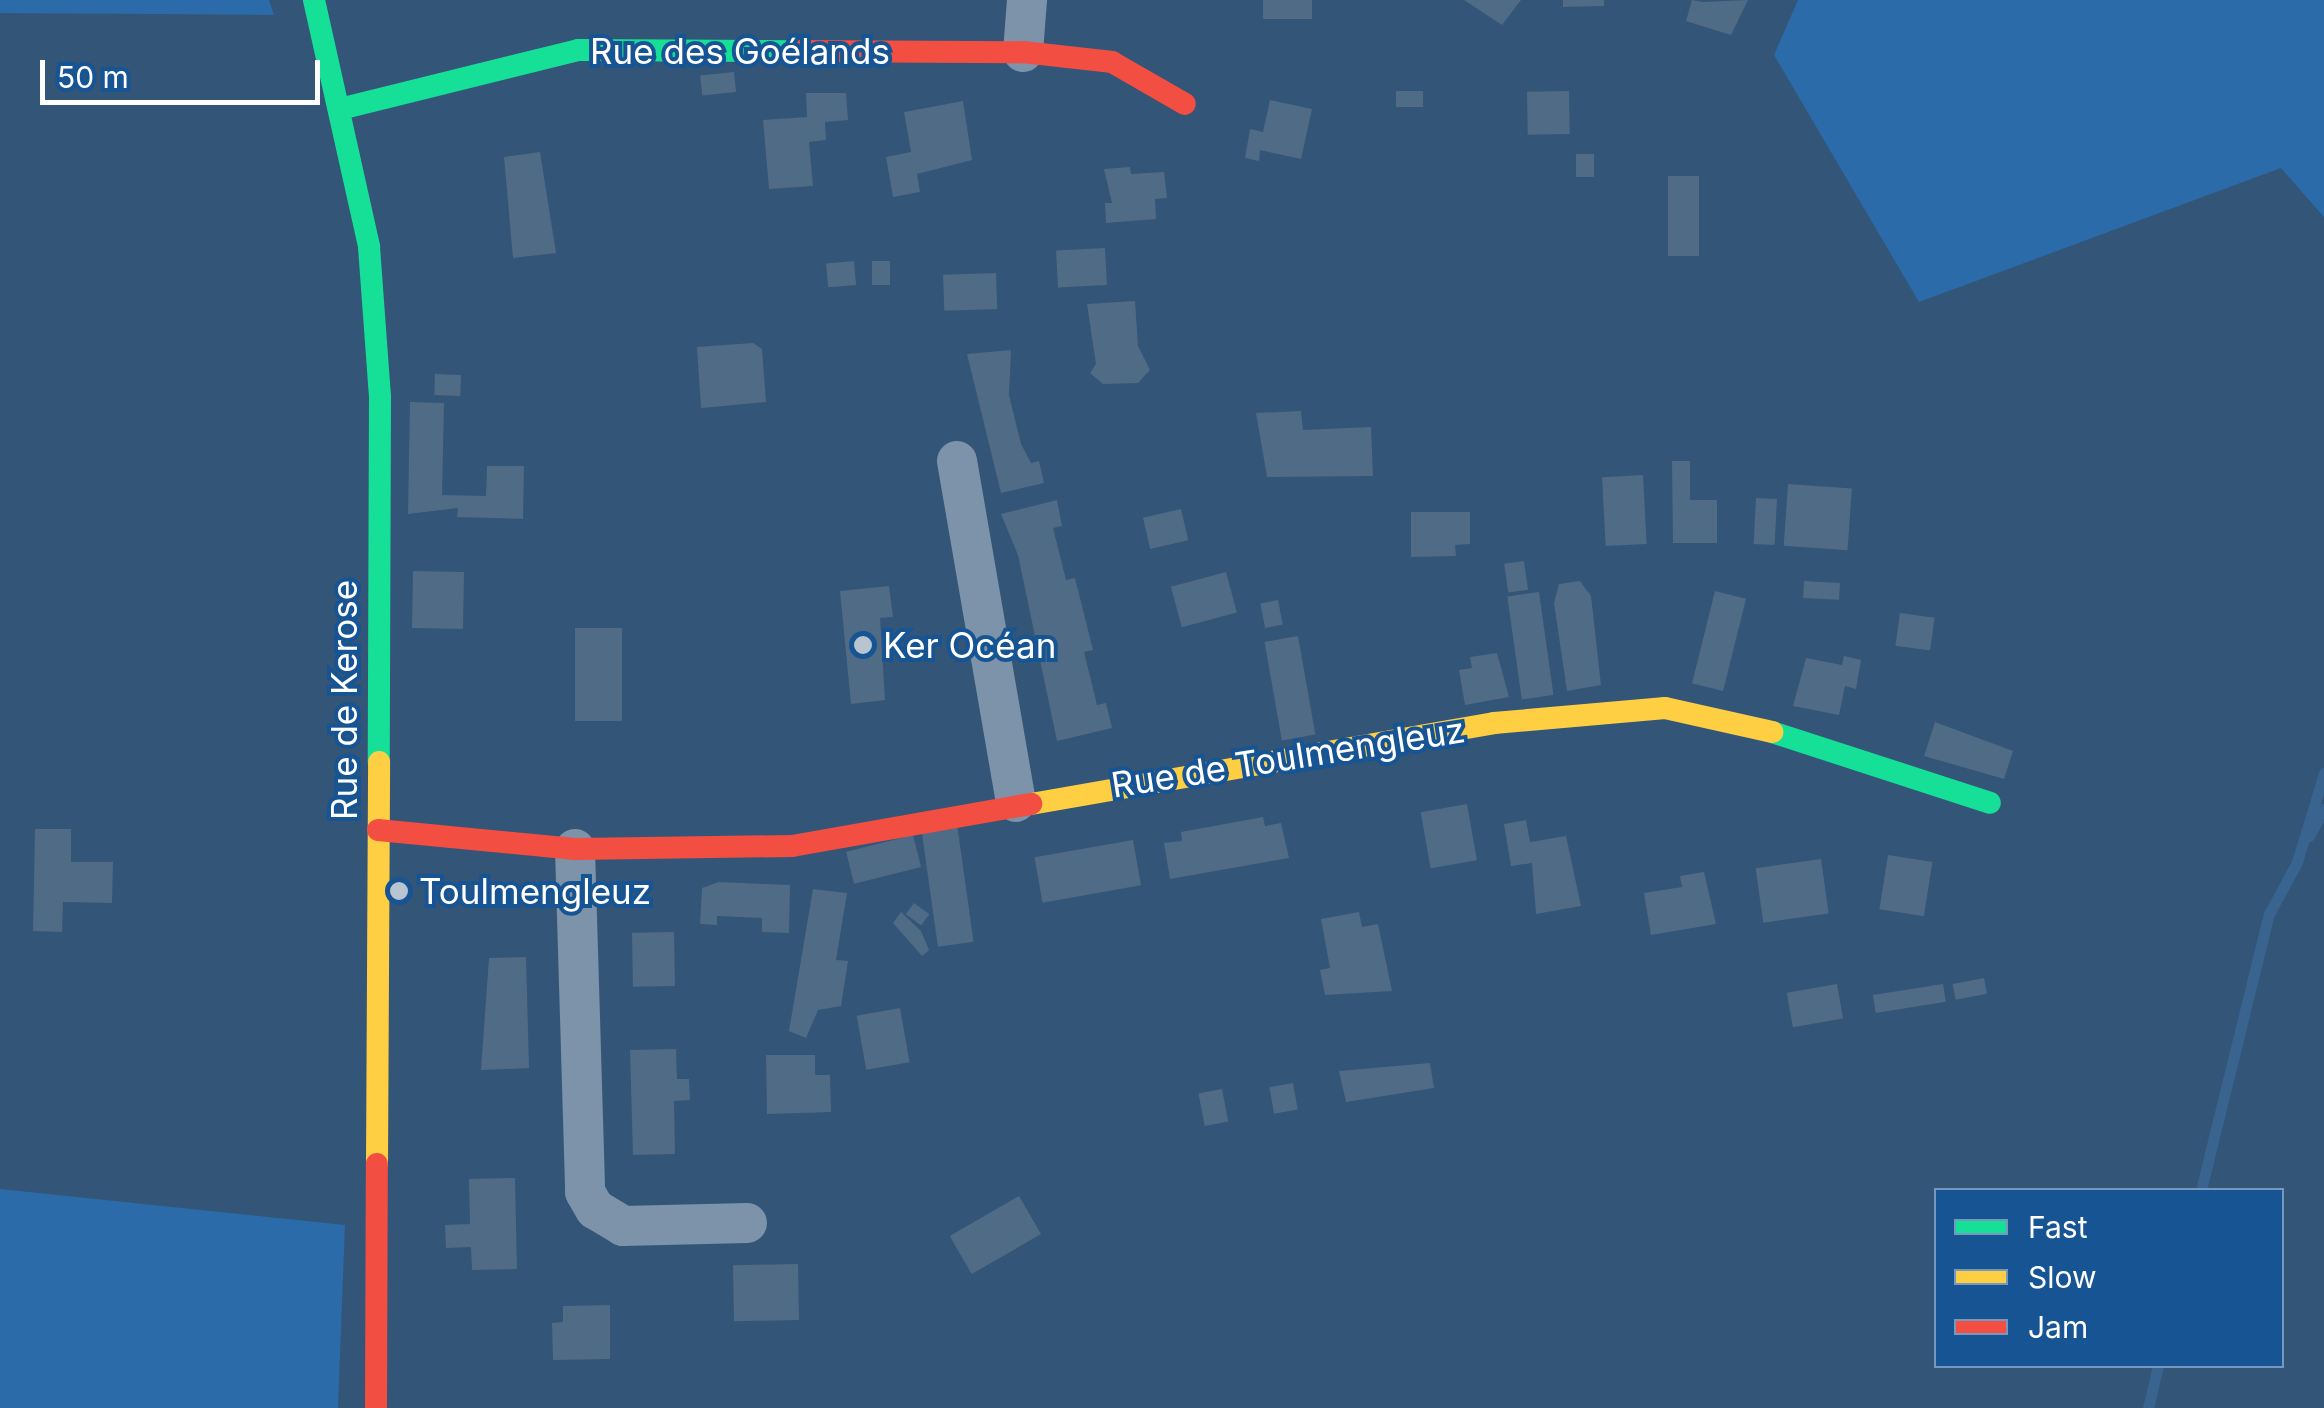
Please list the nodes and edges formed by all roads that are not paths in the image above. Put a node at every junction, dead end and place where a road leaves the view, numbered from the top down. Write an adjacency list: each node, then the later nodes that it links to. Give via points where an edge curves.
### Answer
1 (314, 0): 5 (street, Rue de Kerose)
2 (1027, 0): 3 (street)
3 (1023, 52): 4 (street, Rue des Goélands, via 1112,62); 5 (street, Rue des Goélands, via 578,50)
4 (1185, 104)
5 (344, 108): 9 (street, Rue de Kerose, via 369,247 380,397)
6 (957, 461): 7 (street)
7 (1016, 802): 8 (street, Rue de Toulmengleuz, via 1494,723 1665,708 1796,738); 10 (street, Rue de Toulmengleuz, via 792,846)
8 (1990, 803)
9 (378, 830): 10 (street, Rue de Toulmengleuz); 12 (street, Rue de Kerose)
10 (575, 849): 11 (street, via 585,1192 595,1210 623,1226)
11 (747, 1223)
12 (376, 1408)

